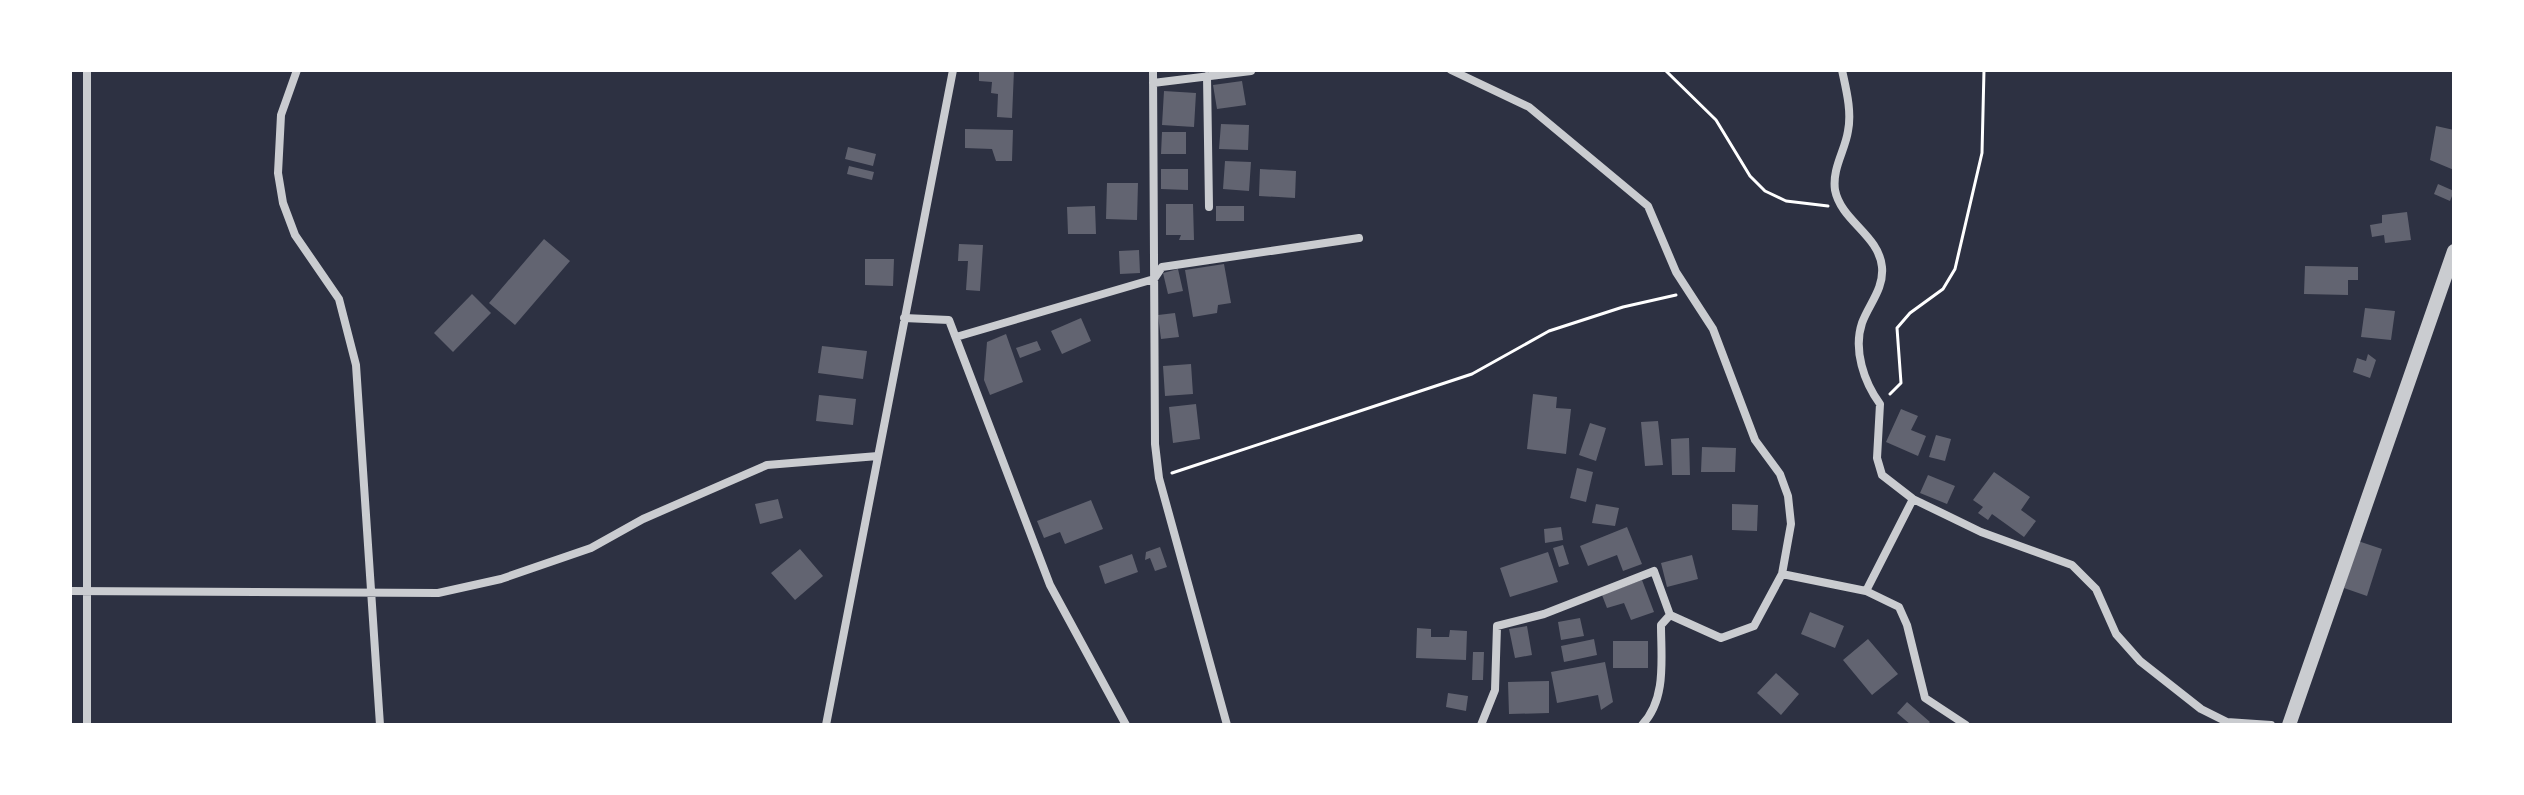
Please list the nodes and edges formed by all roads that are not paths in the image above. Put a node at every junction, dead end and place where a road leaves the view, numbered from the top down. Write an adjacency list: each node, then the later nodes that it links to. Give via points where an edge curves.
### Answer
1 (87, 70): 20 (street)
2 (297, 70): 22 (street, via 281,115 278,173 295,235 339,299 350,331)
3 (953, 70): 14 (street)
4 (1153, 70): 9 (street)
5 (1451, 70): 18 (street, via 1529,107 1648,206 1688,293 1713,329 1755,440 1780,474 1791,524)
6 (1842, 70): 17 (street, via 1849,129 1835,171 1835,190 1842,207 1879,250 1883,270 1861,325 1859,359 1880,404 1877,458 1882,475)
7 (1251, 71): 8 (street)
8 (1207, 76): 9 (street); 10 (street)
9 (1153, 83): 13 (street)
10 (1209, 207)
11 (1359, 238): 13 (street, via 1162,267)
12 (2454, 251): 33 (street)
13 (1154, 279): 15 (street); 28 (street, via 1159,478)
14 (904, 318): 15 (street, via 949,320); 16 (street)
15 (956, 337): 27 (street, via 1050,585)
16 (878, 456): 22 (street, via 767,465 643,519 591,548 501,579 438,593); 26 (street)
17 (1913, 499): 21 (street); 32 (street, via 1981,532 2072,565 2096,589 2116,634 2140,661 2227,722)
18 (1782, 574): 21 (street); 23 (street, via 1754,626 1739,634 1721,638)
19 (70, 591): 20 (street)
20 (86, 591): 22 (street); 24 (street)
21 (1866, 591): 31 (street, via 1899,607 1925,698)
22 (372, 592): 25 (street)
23 (1670, 615): 29 (street, via 1654,571 1544,614 1497,626 1495,690); 30 (street, via 1661,625 1661,683)
24 (87, 725)
25 (380, 725)
26 (826, 725)
27 (1126, 725)
28 (1227, 725)
29 (1481, 725)
30 (1642, 725)
31 (1966, 725)
32 (2271, 725)
33 (2289, 725)

